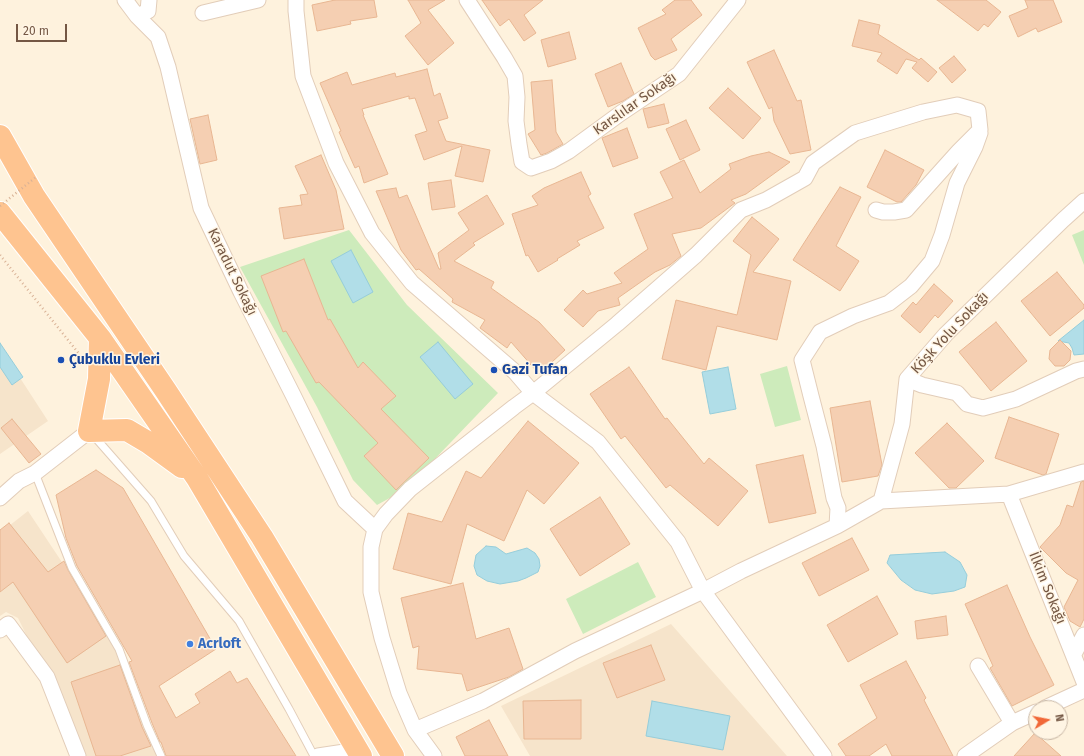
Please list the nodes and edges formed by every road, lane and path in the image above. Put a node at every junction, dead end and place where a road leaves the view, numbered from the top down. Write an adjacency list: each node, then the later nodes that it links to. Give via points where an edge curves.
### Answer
1 (125, 0): 8 (street, Karadut Sokağı)
2 (149, 0): 8 (street, via 148,11)
3 (258, 0): 7 (street)
4 (296, 0): 23 (street, via 303,76 336,163 372,233 412,282 515,372)
5 (467, 0): 6 (street, Karslılar Sokağı, via 515,76 516,121 522,162 531,168 569,151 679,74)
6 (738, 0)
7 (203, 12)
8 (138, 16): 32 (street, Karadut Sokağı, via 158,37 168,67 205,215 344,501)
9 (980, 130): 15 (street, via 906,210); 23 (street, via 978,111 957,105 923,112 855,133 813,163 805,178 766,200 741,210 696,255 629,314); 31 (street, via 975,148 957,183 932,261 911,286 889,303 820,332 802,360 838,508)
10 (0, 136): 17 (highway, via 34,196)
11 (0, 168): 17 (highway)
12 (36, 178): 14 (path, bridge)
13 (1084, 202): 22 (street, Köşk Yolu Sokağı, via 1057,225 946,334)
14 (0, 206)
15 (876, 210)
16 (0, 213): 19 (highway)
17 (70, 250): 49 (highway, via 262,537)
18 (0, 255): 21 (path)
19 (100, 338): 21 (highway); 27 (highway)
20 (1084, 369): 22 (street, via 1016,400 983,408 967,404 956,393)
21 (99, 379): 24 (highway)
22 (907, 379): 30 (street, Köşk Yolu Sokağı, via 902,424)
23 (533, 393): 32 (street, via 410,489 386,514); 33 (street, via 598,442 678,542)
24 (90, 431): 26 (street); 27 (highway, via 127,430 150,443); 47 (lane, via 151,501 184,556 239,621)
25 (1084, 472): 28 (street)
26 (35, 473): 29 (street, via 20,481); 46 (lane, via 72,568 119,649)
27 (197, 478): 44 (highway)
28 (1009, 494): 30 (street); 36 (street, İlkim Sokağı)
29 (0, 498)
30 (881, 501): 31 (street)
31 (837, 526): 33 (street)
32 (376, 529): 43 (street, via 371,547 371,592 399,693)
33 (703, 591): 43 (street, via 575,651 483,700); 51 (street)
34 (0, 630): 45 (street, via 8,624 47,677)
35 (1084, 635): 36 (street)
36 (1074, 654): 38 (street, İlkim Sokağı)
37 (978, 666): 42 (street)
38 (1084, 682)
39 (1084, 690): 40 (street)
40 (1062, 700)
41 (1028, 716): 42 (street)
42 (1012, 724): 52 (street)
43 (415, 730): 50 (street)
44 (360, 753): 48 (street)
45 (78, 756)
46 (161, 756)
47 (314, 756)
48 (318, 756)
49 (392, 756)
50 (434, 756)
51 (824, 756)
52 (964, 756)

